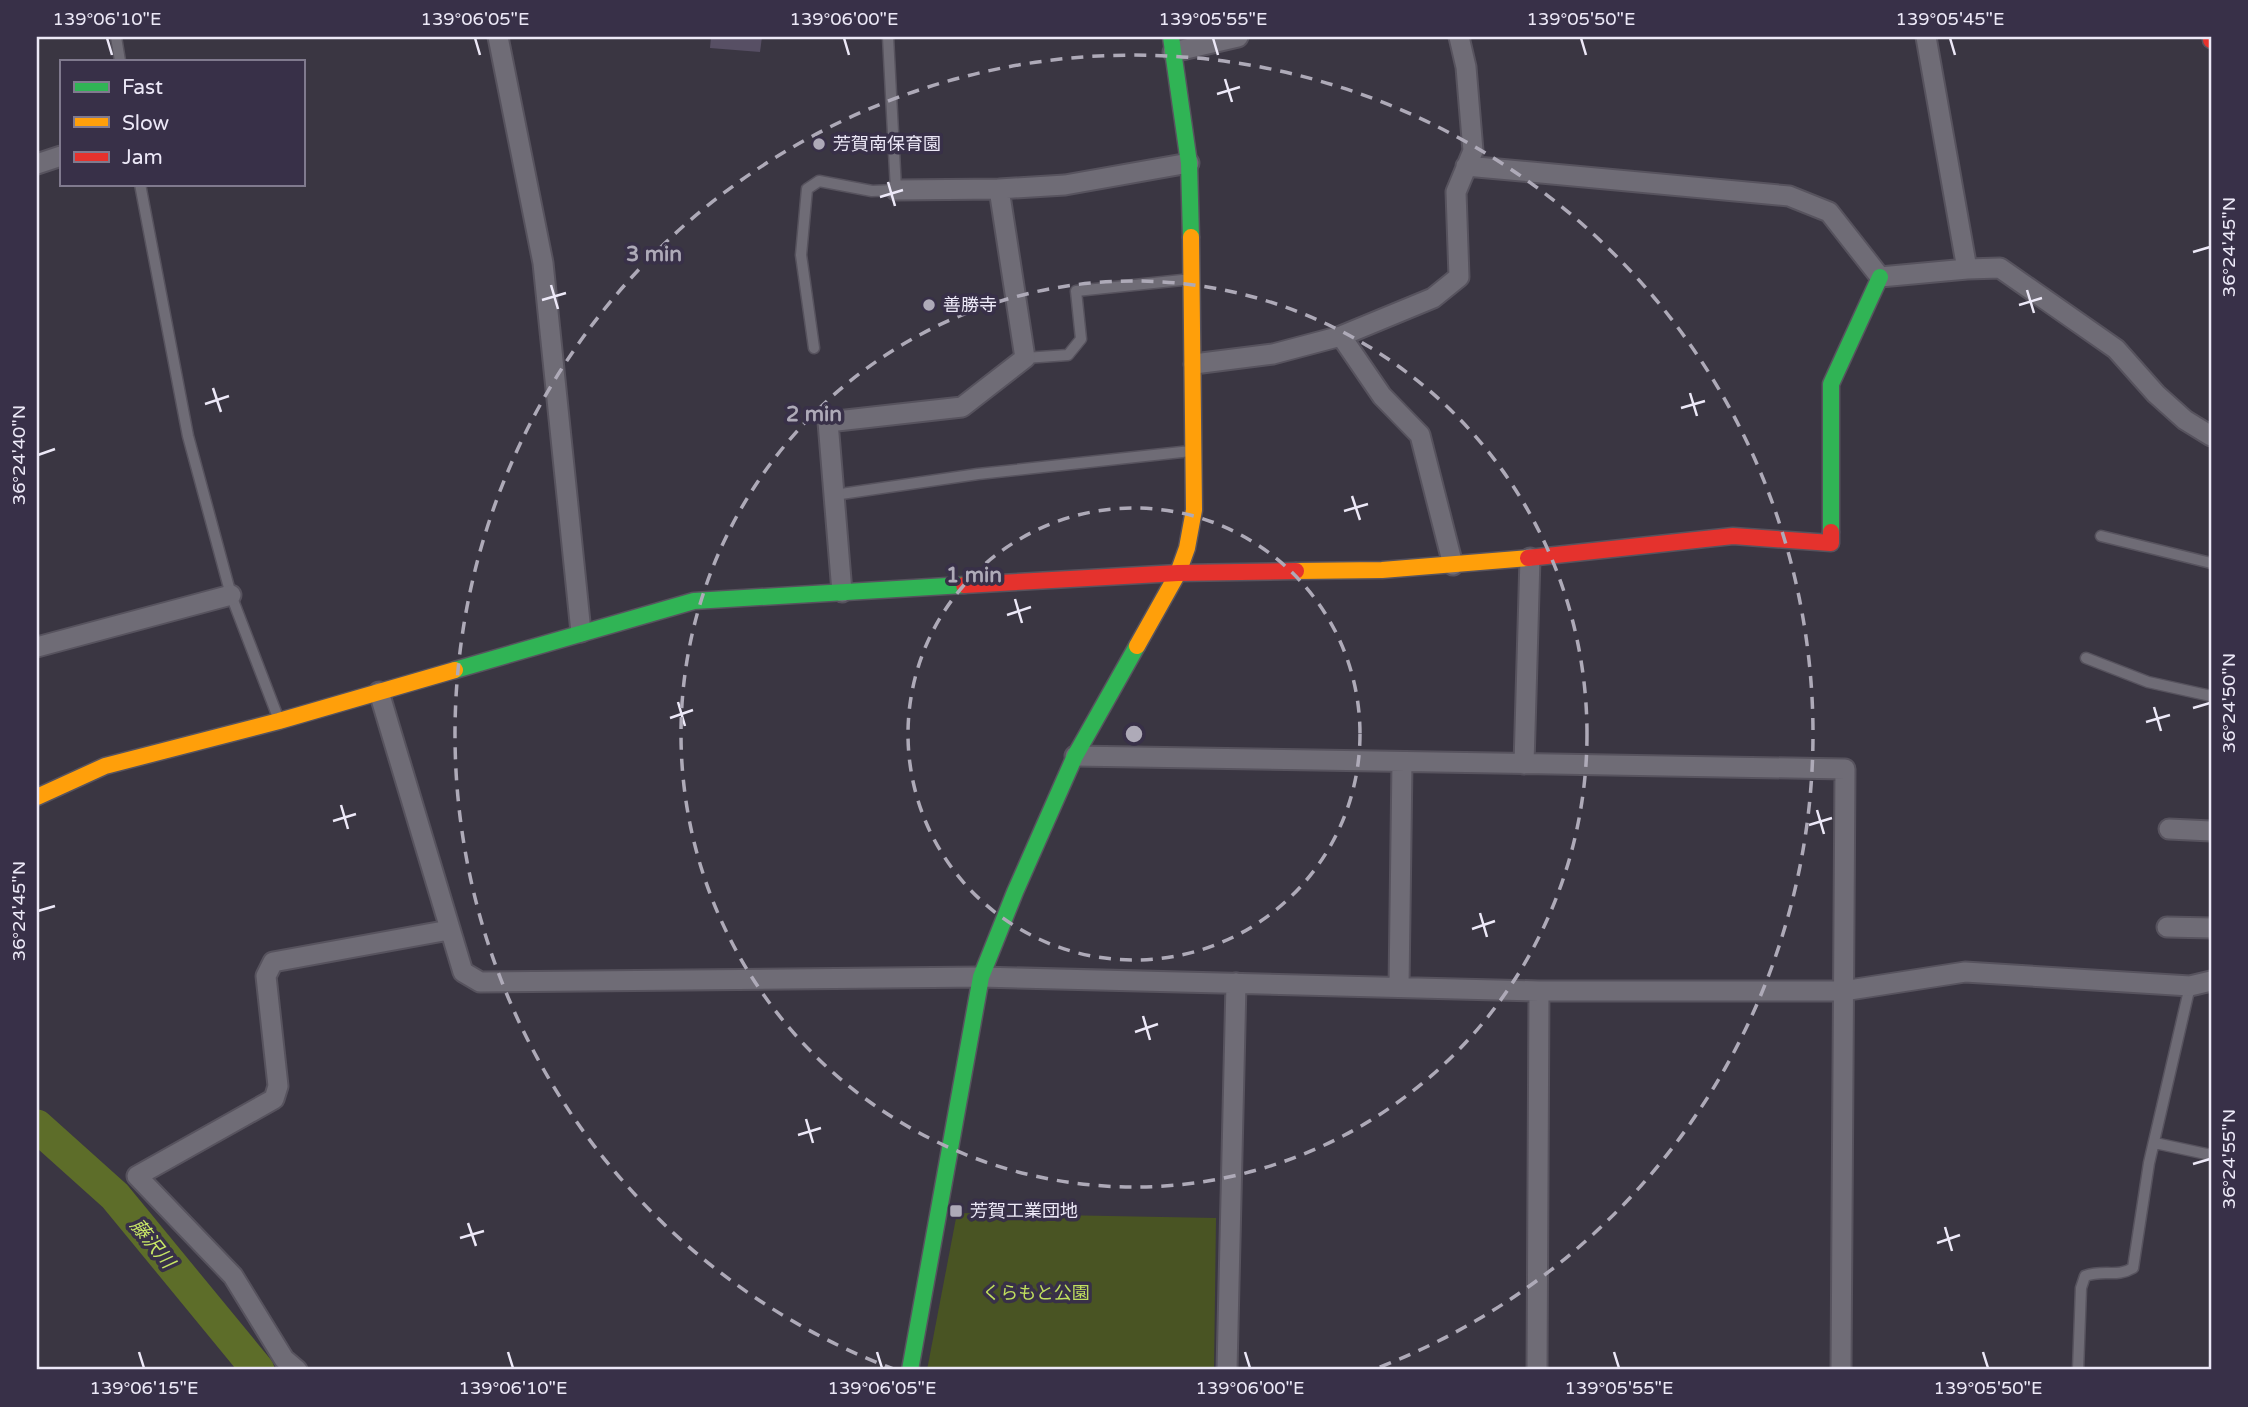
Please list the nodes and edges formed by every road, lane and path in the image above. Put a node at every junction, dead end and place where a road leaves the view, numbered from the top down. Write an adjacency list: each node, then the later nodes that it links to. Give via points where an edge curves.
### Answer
1 (116, 37): 8 (lane)
2 (498, 37): 33 (street, via 543,263)
3 (888, 37): 15 (lane)
4 (1238, 37): 7 (street)
5 (1459, 37): 12 (street, via 1473,151)
6 (1926, 37): 16 (street)
7 (1172, 44): 10 (street)
8 (120, 60)
9 (60, 156): 11 (street)
10 (1189, 163): 14 (street, via 1065,185); 18 (street)
11 (37, 164)
12 (1466, 166): 17 (street, via 1788,196 1829,212); 19 (street, via 1456,192 1460,276 1433,298)
13 (140, 186): 32 (lane, via 188,436)
14 (999, 189): 15 (street); 21 (street)
15 (896, 190): 20 (lane, via 872,191 819,181 807,189 801,255)
16 (1967, 268): 17 (street); 23 (street, via 2000,268 2116,349 2156,394)
17 (1880, 277): 27 (street, via 1831,384 1830,543 1732,536)
18 (1193, 279): 21 (lane, via 1076,290 1082,339 1069,355); 22 (street)
19 (1341, 336): 22 (street, via 1273,355); 29 (street, via 1382,396 1420,435)
20 (814, 348)
21 (1025, 358): 25 (street, via 962,407 828,422)
22 (1194, 364): 24 (street)
23 (2211, 436)
24 (1195, 451): 25 (lane); 30 (street, via 1194,510)
25 (834, 495): 31 (street)
26 (2101, 536): 28 (lane)
27 (1530, 558): 29 (street); 41 (street)
28 (2211, 563)
29 (1453, 565): 30 (street)
30 (1178, 573): 31 (street); 39 (street)
31 (842, 592): 33 (street, via 694,601)
32 (231, 595): 34 (street); 38 (lane)
33 (580, 632): 36 (street)
34 (37, 647)
35 (2086, 658): 37 (lane, via 2148,682)
36 (379, 692): 38 (street); 47 (street)
37 (2211, 696)
38 (279, 721): 42 (street, via 105,766)
39 (1075, 756): 40 (street); 48 (street)
40 (1402, 762): 41 (street); 52 (street)
41 (1524, 764): 54 (street, via 1845,769)
42 (37, 797)
43 (2169, 828): 44 (street)
44 (2211, 831)
45 (2167, 927): 46 (street)
46 (2211, 928)
47 (449, 930): 48 (street, via 463,972 480,982); 57 (street, via 273,962 266,976 278,1086 274,1098 137,1176 233,1276 284,1359)
48 (981, 977): 50 (street); 58 (street)
49 (2211, 981): 51 (street)
50 (1236, 983): 52 (street); 59 (street)
51 (2190, 986): 54 (street, via 1965,972); 55 (lane)
52 (1399, 987): 53 (street)
53 (1539, 991): 54 (street); 60 (street)
54 (1843, 991): 61 (street)
55 (2155, 1143): 56 (lane); 62 (lane, via 2133,1268 2122,1274 2099,1271 2085,1276)
56 (2211, 1155)
57 (297, 1370)
58 (910, 1370)
59 (1227, 1370)
60 (1537, 1370)
61 (1841, 1370)
62 (2078, 1370)

